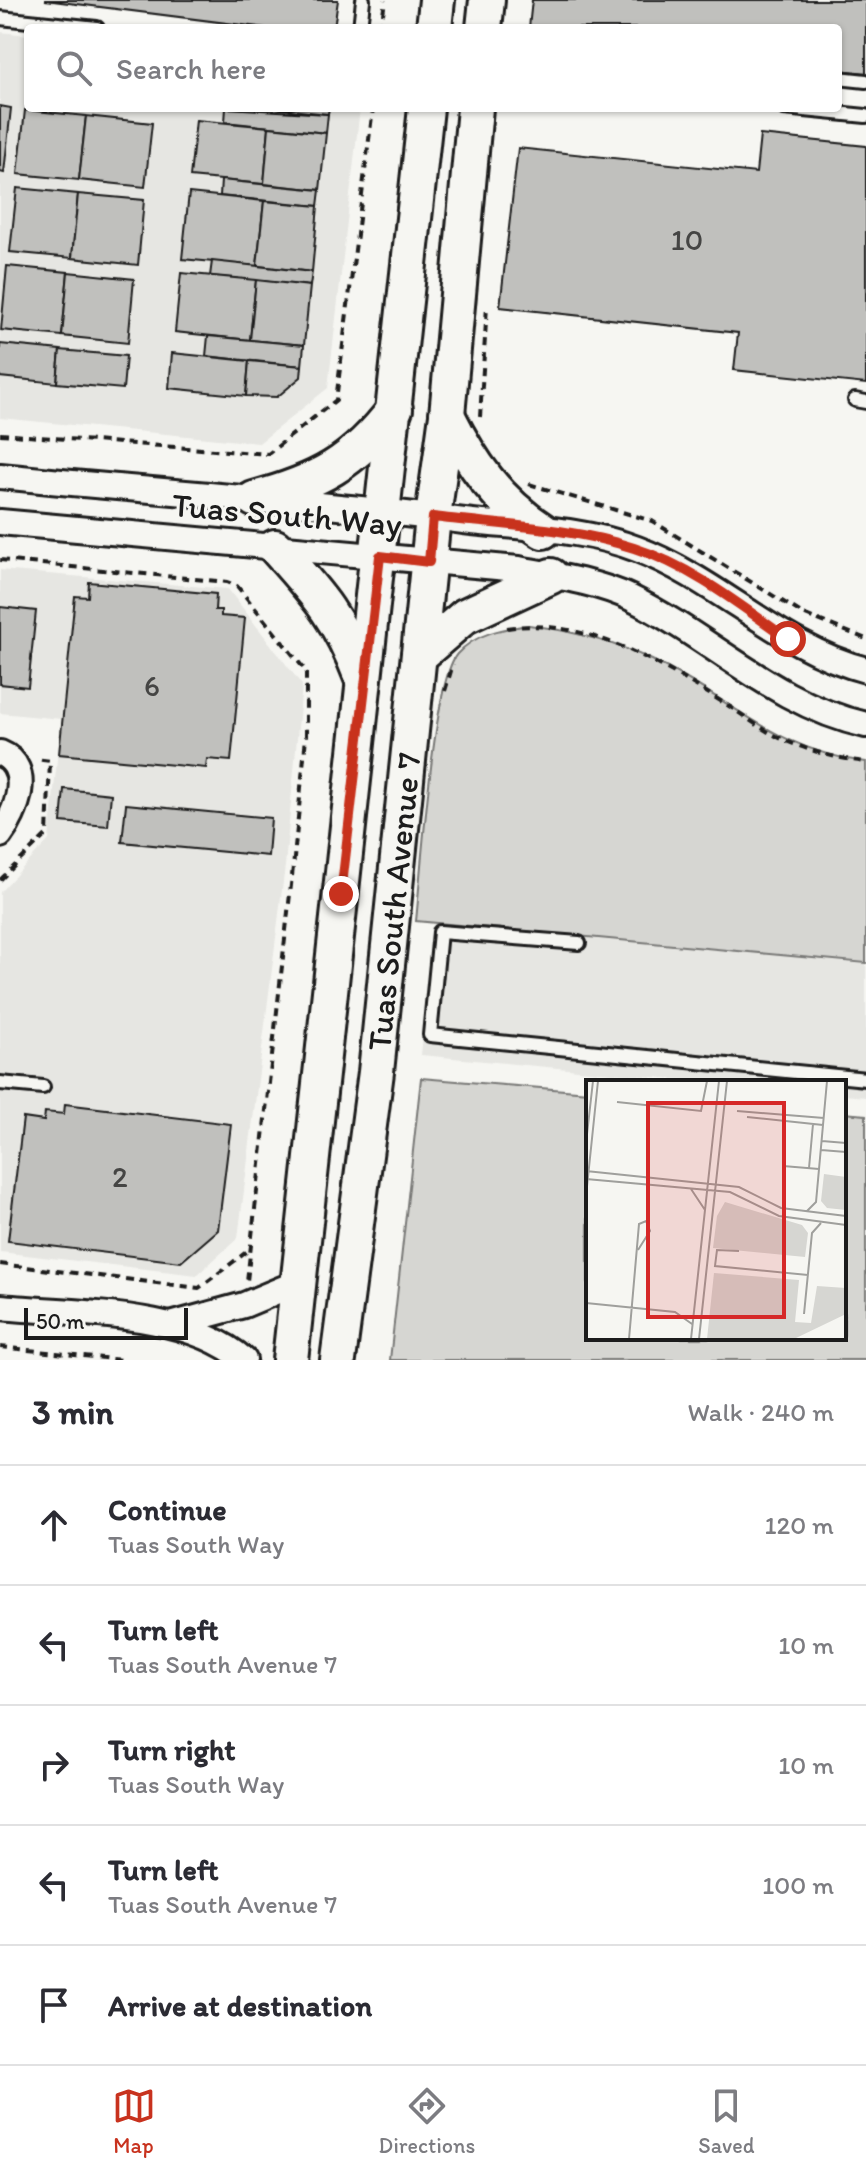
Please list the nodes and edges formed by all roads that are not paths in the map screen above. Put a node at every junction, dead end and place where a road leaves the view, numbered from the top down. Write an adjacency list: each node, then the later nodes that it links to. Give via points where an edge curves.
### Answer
1 (363, 0): 6 (lane)
2 (437, 0): 7 (street)
3 (487, 0): 8 (street)
4 (0, 18): 5 (lane)
5 (58, 24)
6 (360, 24)
7 (434, 24)
8 (484, 24)
9 (842, 78): 10 (lane)
10 (866, 81)
11 (426, 112): 15 (street, Tuas South Avenue 7)
12 (475, 112): 16 (street, Tuas South Avenue 7)
13 (825, 112): 14 (lane)
14 (866, 116)
15 (395, 409): 18 (street, via 373,439 350,458 302,486); 19 (street, Tuas South Avenue 7)
16 (447, 415): 20 (street, Tuas South Avenue 7); 22 (street, via 494,491)
17 (0, 476): 18 (street, Tuas South Way)
18 (254, 499): 19 (street, Tuas South Way)
19 (384, 509): 20 (street, Tuas South Way); 24 (street, Tuas South Avenue 7)
20 (433, 517): 22 (street, Tuas South Way); 25 (street, Tuas South Avenue 7)
21 (0, 522): 23 (street, Tuas South Way)
22 (543, 531): 28 (street, Tuas South Way, via 580,533 637,548 709,583 788,639)
23 (275, 547): 24 (street, Tuas South Way); 29 (street, via 345,633)
24 (380, 556): 25 (street, Tuas South Way); 29 (street, Tuas South Avenue 7)
25 (429, 562): 26 (street, Tuas South Way); 27 (street, Tuas South Avenue 7)
26 (551, 576): 27 (street, via 465,616); 30 (street, Tuas South Way, via 628,597 715,647 767,686 833,718)
27 (419, 656): 42 (street, Tuas South Avenue 7, via 376,1072)
28 (866, 670)
29 (365, 686): 37 (street, Tuas South Avenue 7)
30 (866, 725)
31 (0, 753): 32 (street, via 19,772 16,814)
32 (0, 835)
33 (579, 943): 34 (lane, via 440,932 430,1035)
34 (866, 1079)
35 (0, 1083): 36 (lane)
36 (43, 1087)
37 (299, 1282): 39 (street, via 244,1305); 41 (street, Tuas South Avenue 7)
38 (0, 1307): 39 (street)
39 (174, 1324): 40 (street, via 211,1338)
40 (244, 1360)
41 (290, 1360)
42 (338, 1360)

